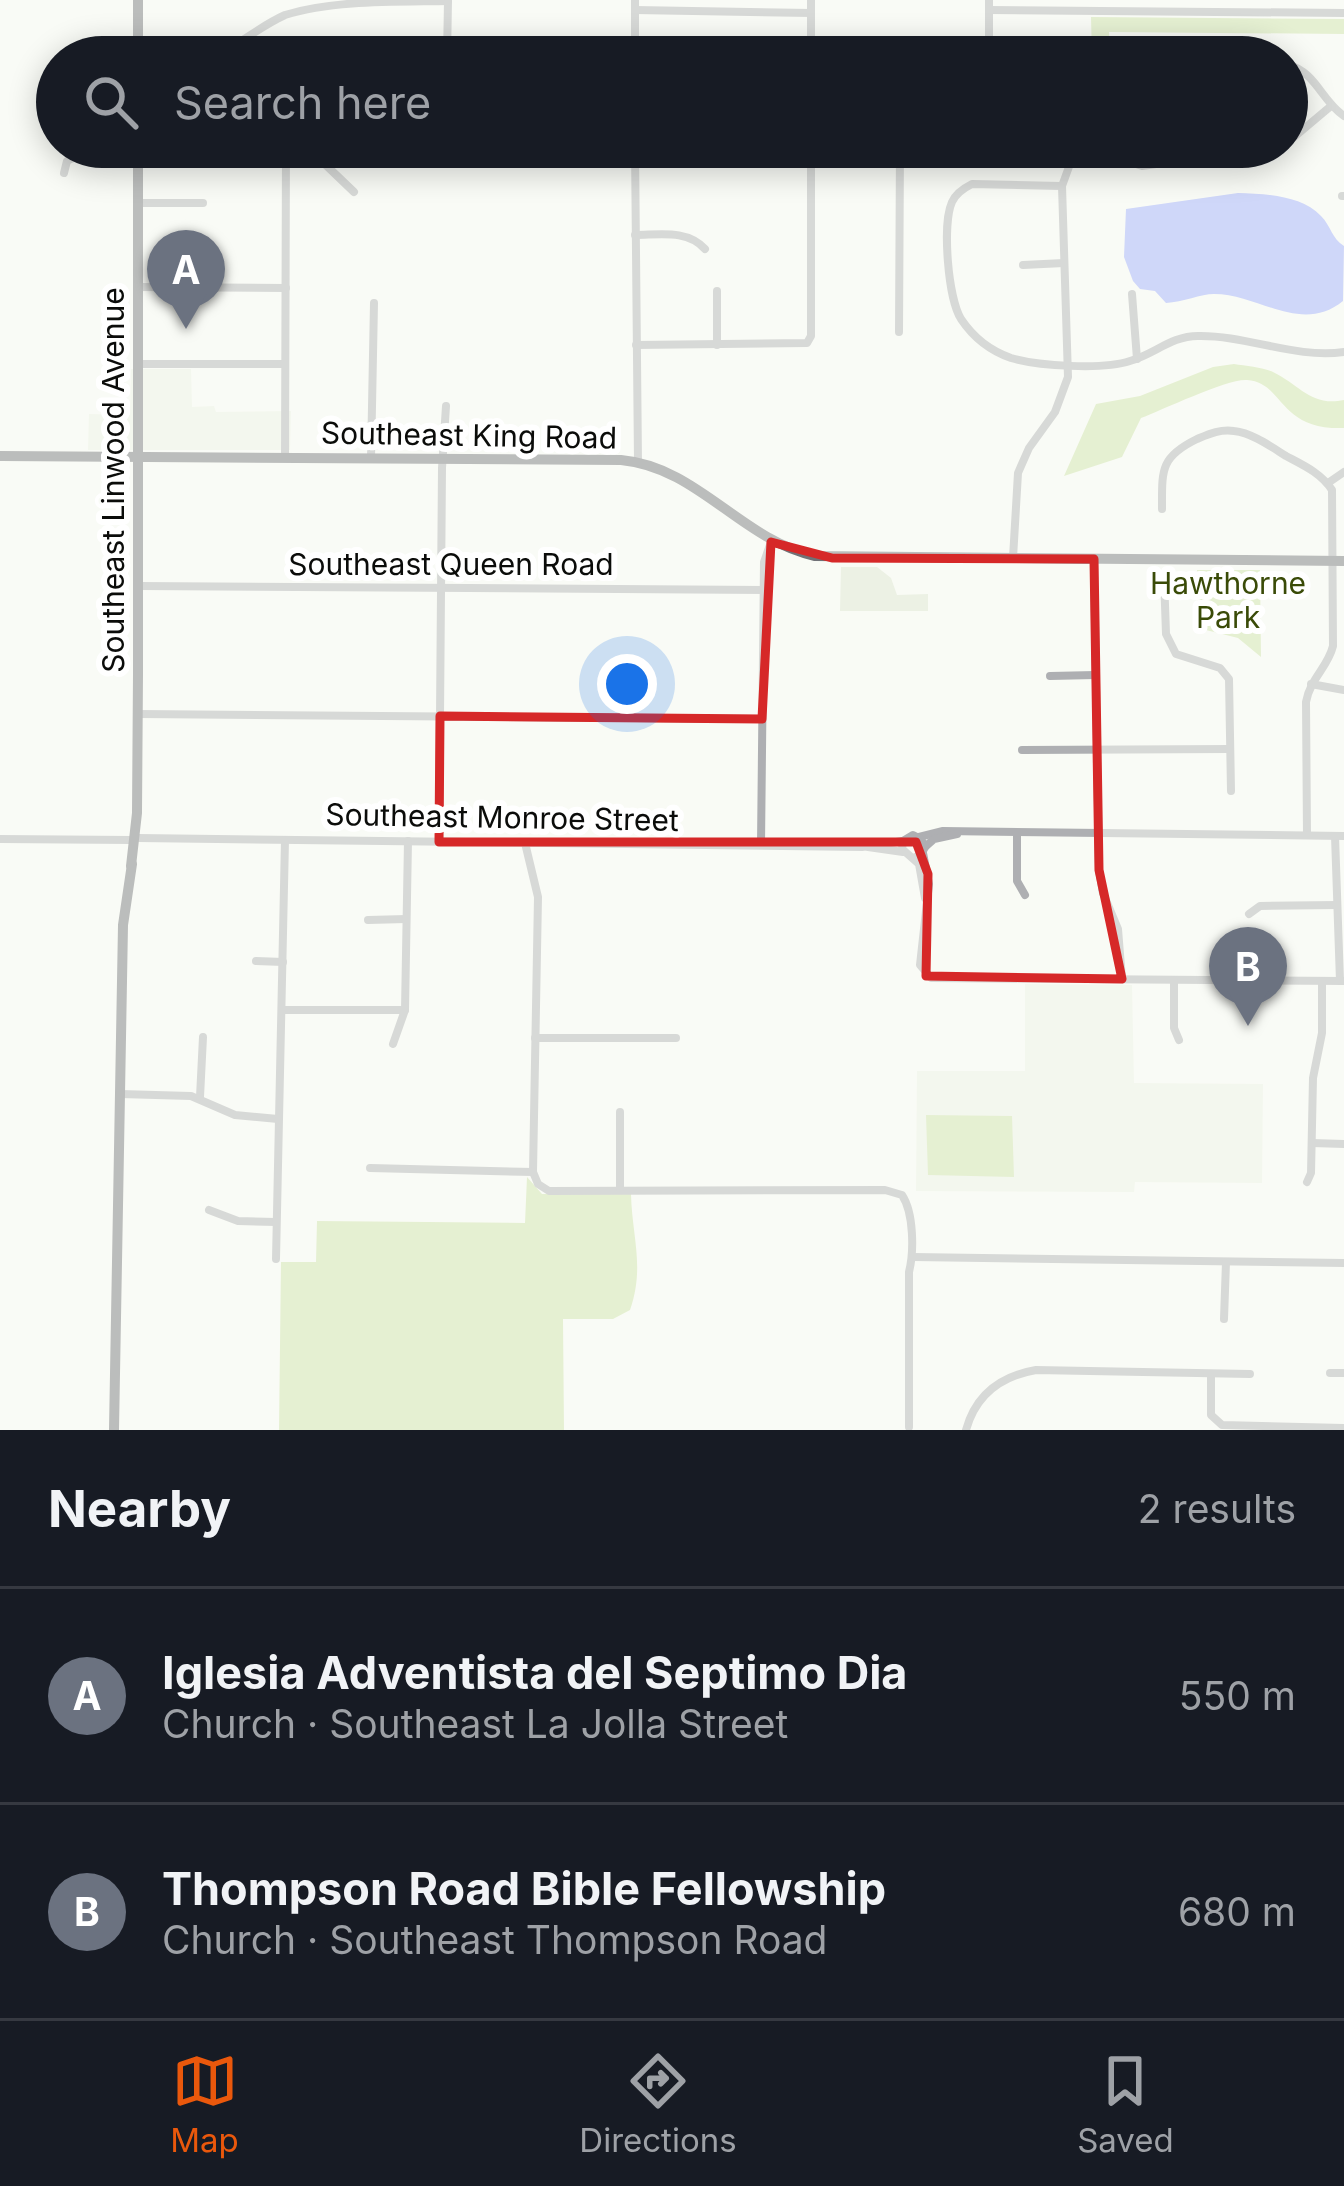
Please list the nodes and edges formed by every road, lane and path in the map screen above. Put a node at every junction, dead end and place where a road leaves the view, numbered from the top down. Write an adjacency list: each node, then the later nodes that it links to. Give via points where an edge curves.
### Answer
1 (138, 0): 17 (main road)
2 (286, 0): 13 (street)
3 (811, 0): 14 (street)
4 (1154, 0): 11 (street)
5 (1235, 0): 12 (street)
6 (1322, 0): 15 (street)
7 (448, 1): 13 (street); 19 (street)
8 (635, 5): 14 (street); 20 (street)
9 (989, 5): 10 (street); 22 (street)
10 (1071, 6): 11 (street)
11 (1154, 12): 12 (street)
12 (1235, 12): 15 (street)
13 (289, 13): 18 (street)
14 (811, 13): 21 (street)
15 (1322, 13): 16 (street)
16 (1344, 13)
17 (138, 36)
18 (251, 36)
19 (447, 36)
20 (635, 36)
21 (811, 36)
22 (989, 36)
23 (1308, 74): 24 (street)
24 (1330, 106): 25 (street); 26 (street)
25 (1344, 116)
26 (1308, 125)
27 (65, 168): 35 (street)
28 (138, 168): 38 (main road, Southeast Linwood Avenue)
29 (286, 168): 45 (street)
30 (329, 168): 37 (street)
31 (635, 168): 40 (street)
32 (811, 168): 51 (street, via 811,336 799,346)
33 (900, 168): 49 (street)
34 (1069, 168): 36 (street)
35 (64, 173)
36 (1062, 186): 42 (street); 56 (street, via 962,189 950,204 949,282 960,317 986,346 1018,360)
37 (354, 192)
38 (138, 203): 39 (street); 44 (main road, Southeast Linwood Avenue)
39 (203, 203)
40 (635, 235): 41 (street, via 683,236); 50 (street)
41 (705, 249)
42 (1064, 263): 43 (street); 56 (street)
43 (1022, 265)
44 (138, 287): 45 (street); 54 (main road, Southeast Linwood Avenue)
45 (286, 288): 55 (street)
46 (717, 291): 51 (street)
47 (1132, 294): 53 (street)
48 (374, 302): 61 (street)
49 (899, 332)
50 (636, 345): 51 (street); 63 (street)
51 (717, 345)
52 (1344, 352): 53 (street, via 1203,335)
53 (1137, 359): 56 (street)
54 (138, 364): 55 (street); 59 (main road, Southeast Linwood Avenue)
55 (285, 364): 60 (street)
56 (1069, 364): 69 (street, via 1064,392 1018,473)
57 (446, 406): 62 (street)
58 (0, 456): 59 (main road, Southeast King Road)
59 (139, 457): 60 (main road, Southeast King Road); 73 (main road, Southeast Linwood Avenue)
60 (285, 458): 61 (main road, Southeast King Road)
61 (371, 458): 62 (main road, Southeast King Road)
62 (444, 459): 63 (main road, Southeast King Road); 74 (street)
63 (638, 462): 68 (main road, Southeast King Road, via 686,481)
64 (1344, 472): 65 (street)
65 (1328, 483): 66 (street, via 1237,431 1211,433 1168,460); 67 (street)
66 (1162, 509)
67 (1339, 512): 71 (street)
68 (771, 542): 69 (main road, Southeast King Road, via 832,558); 75 (street)
69 (1013, 559): 70 (main road, Southeast King Road)
70 (1094, 559): 71 (main road, Southeast King Road); 76 (street)
71 (1338, 561): 78 (street, via 1333,646)
72 (1164, 577): 83 (street, via 1166,634 1176,654 1220,668 1229,679)
73 (137, 586): 74 (street, Southeast Queen Road); 80 (main road, Southeast Linwood Avenue)
74 (442, 589): 75 (street, Southeast Queen Road); 81 (street)
75 (764, 590): 82 (street)
76 (1095, 675): 77 (street); 85 (street)
77 (1050, 676)
78 (1311, 684): 79 (street); 90 (street)
79 (1344, 690)
80 (138, 714): 81 (street); 94 (main road, Southeast Linwood Avenue)
81 (440, 716): 82 (street); 98 (street)
82 (762, 718): 100 (street)
83 (1230, 749): 85 (street); 86 (street)
84 (1022, 750): 85 (street)
85 (1097, 751): 89 (street)
86 (1231, 791)
87 (958, 833): 88 (street); 92 (street); 102 (street, via 934,838)
88 (1017, 834): 89 (street); 105 (street, via 1017,881)
89 (1099, 834): 90 (street); 113 (street, via 1100,886 1118,929)
90 (1307, 836): 91 (street)
91 (1340, 836): 107 (street)
92 (919, 837): 97 (street); 102 (street)
93 (0, 839): 94 (street, Southeast Monroe Street)
94 (135, 839): 95 (street, Southeast Monroe Street); 124 (main road, Southeast Linwood Avenue, via 124,902)
95 (285, 840): 96 (street, Southeast Monroe Street); 112 (street)
96 (408, 841): 98 (street, Southeast Monroe Street); 109 (street)
97 (903, 841): 101 (street, Southeast Monroe Street); 103 (street)
98 (439, 842): 99 (street, Southeast Monroe Street)
99 (525, 843): 100 (street, Southeast Monroe Street); 120 (street, via 537,889)
100 (761, 845): 101 (street, Southeast Monroe Street)
101 (866, 847): 103 (street, Southeast Monroe Street)
102 (924, 850): 104 (street); 106 (street)
103 (903, 852): 104 (street)
104 (913, 858): 106 (street)
105 (1025, 895)
106 (925, 898): 113 (street, via 920,959 934,979)
107 (1337, 905): 108 (street, via 1260,906); 116 (street)
108 (1249, 914)
109 (406, 919): 110 (street); 118 (street)
110 (368, 920)
111 (256, 961): 112 (street)
112 (283, 962): 117 (street)
113 (1122, 980): 114 (street)
114 (1174, 980): 115 (street); 122 (street)
115 (1322, 981): 116 (street); 128 (street)
116 (1342, 981)
117 (282, 1010): 118 (street); 127 (street)
118 (405, 1010): 123 (street)
119 (203, 1036): 125 (street)
120 (536, 1038): 121 (street); 131 (street)
121 (676, 1038)
122 (1179, 1040)
123 (393, 1044)
124 (119, 1094): 125 (street); 147 (main road, Southeast Linwood Avenue)
125 (200, 1097): 127 (street, via 236,1115)
126 (620, 1112): 133 (street)
127 (278, 1119): 135 (street)
128 (1312, 1143): 129 (street); 132 (street)
129 (1344, 1144)
130 (370, 1168): 131 (street)
131 (533, 1172): 133 (street, via 550,1191)
132 (1307, 1182)
133 (620, 1190): 136 (street, via 885,1190 905,1198)
134 (209, 1210): 135 (street)
135 (276, 1222): 137 (street)
136 (913, 1257): 138 (street); 145 (street)
137 (276, 1259)
138 (1226, 1262): 139 (street); 140 (street)
139 (1344, 1263)
140 (1224, 1319)
141 (1330, 1373): 142 (street)
142 (1344, 1373)
143 (1250, 1374): 144 (street)
144 (1211, 1375): 146 (street, via 1210,1412 1222,1425); 148 (street, via 1016,1373 982,1397)
145 (909, 1426)
146 (1344, 1428)
147 (114, 1430)
148 (966, 1430)

